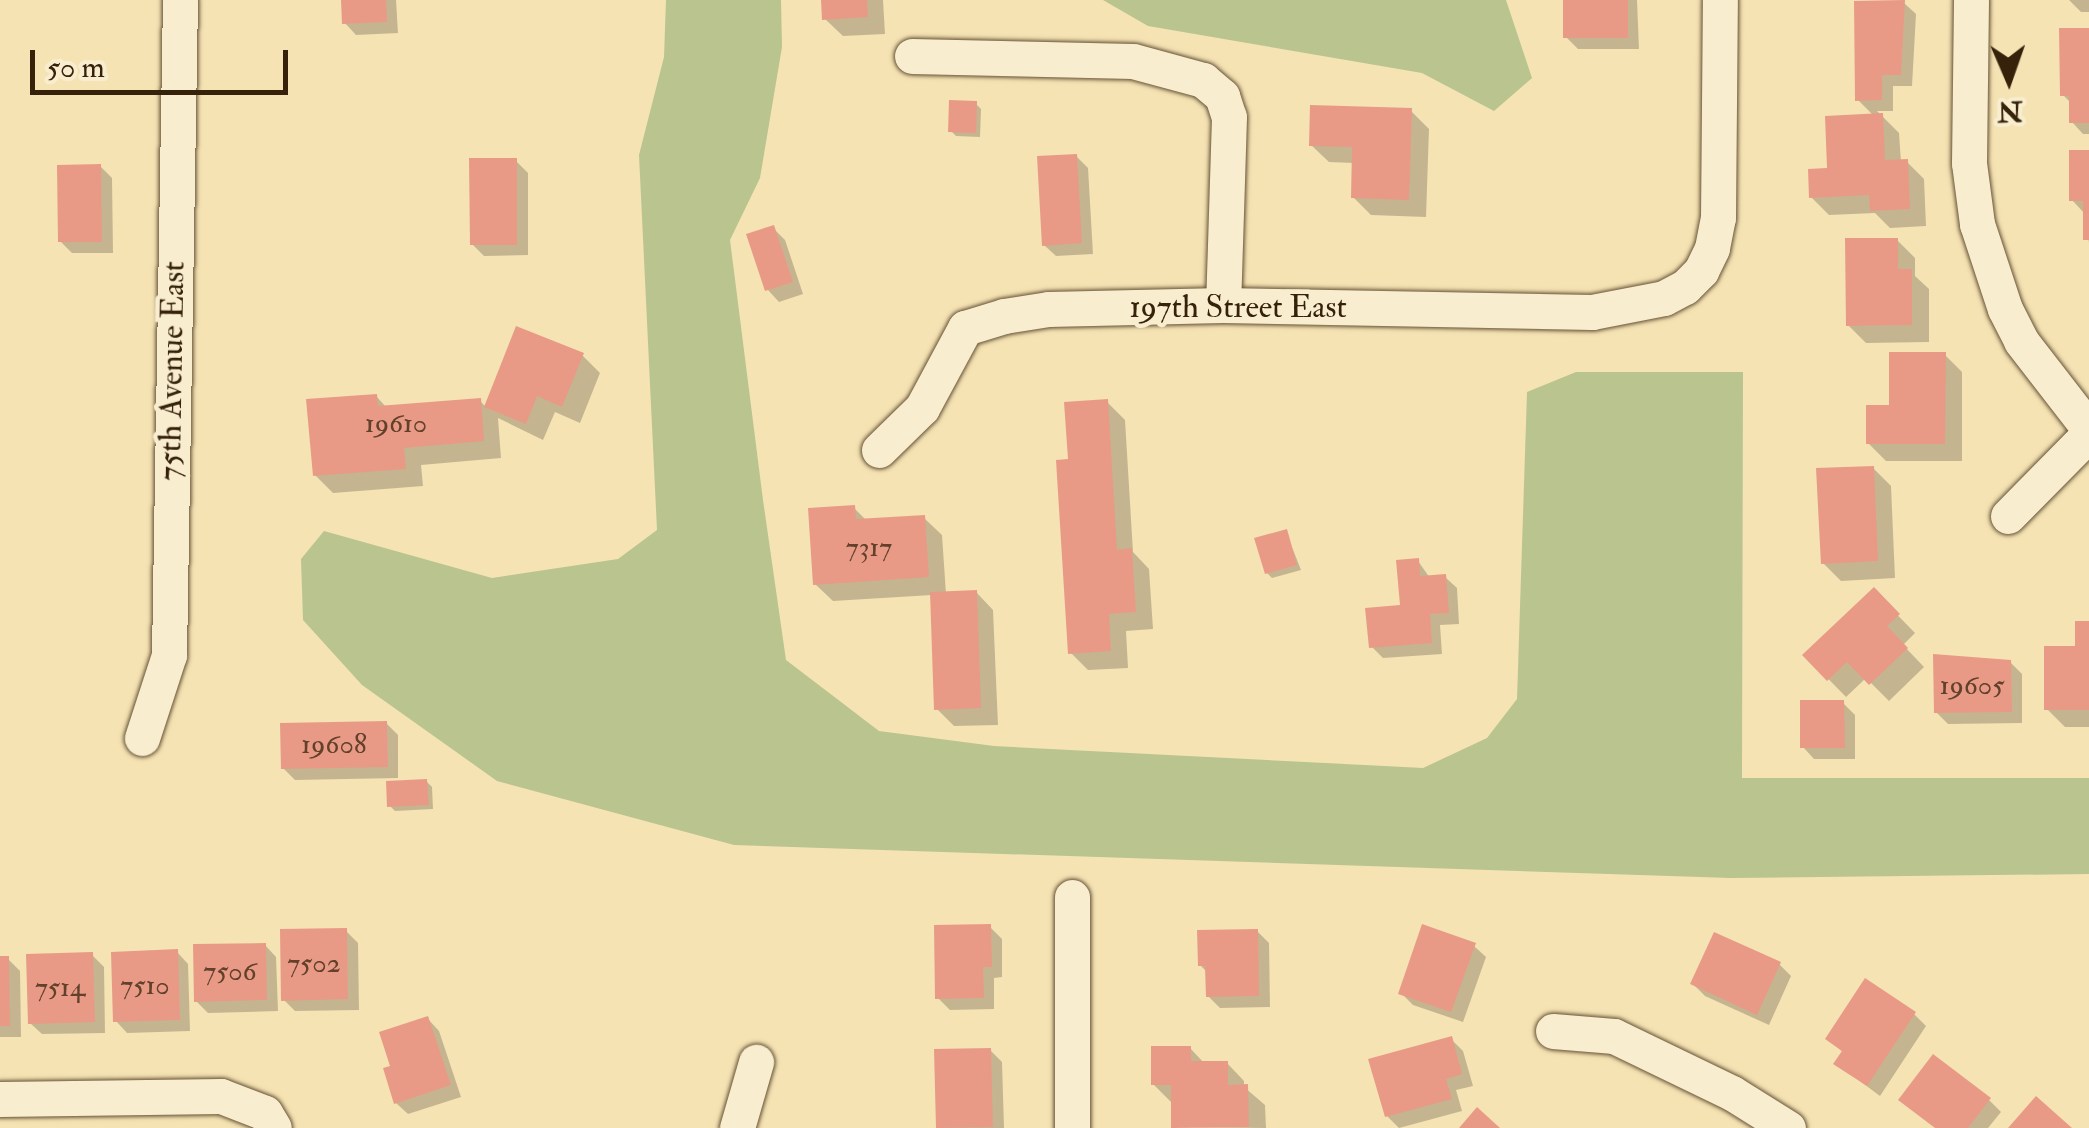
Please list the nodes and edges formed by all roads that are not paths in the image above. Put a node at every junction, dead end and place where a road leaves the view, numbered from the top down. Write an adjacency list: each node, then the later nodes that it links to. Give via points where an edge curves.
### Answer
1 (180, 0): 9 (street, 75th Avenue East, via 168,655)
2 (1720, 0): 5 (street, 197th Street East, via 1718,218 1701,271 1664,298 1592,312)
3 (1971, 0): 6 (street, via 1968,163 1976,224 2021,341)
4 (912, 56): 5 (street, via 1132,61 1195,76 1222,96 1229,117)
5 (1223, 304): 7 (street, 197th Street East, via 1048,309 965,328 922,408)
6 (2089, 431): 8 (street)
7 (879, 450)
8 (2008, 516)
9 (142, 738)
10 (1072, 898): 16 (street)
11 (1553, 1031): 17 (street, via 1614,1036)
12 (756, 1062): 15 (street)
13 (0, 1099): 14 (street, via 221,1096)
14 (270, 1120)
15 (736, 1128)
16 (1072, 1128)
17 (1788, 1128)

